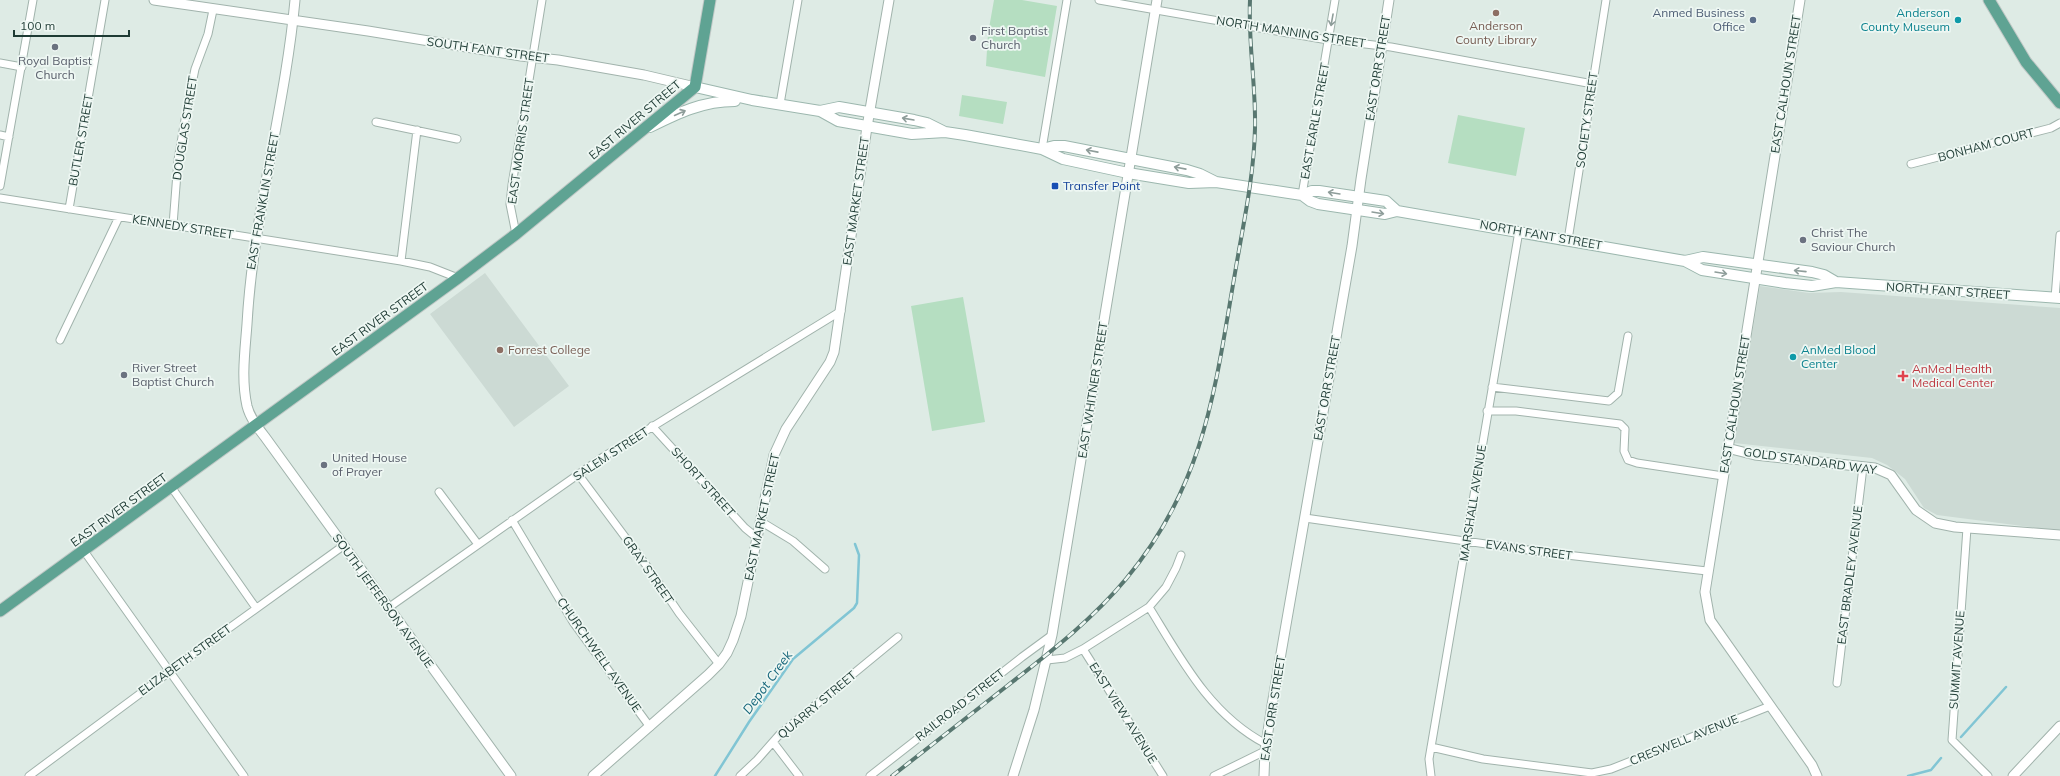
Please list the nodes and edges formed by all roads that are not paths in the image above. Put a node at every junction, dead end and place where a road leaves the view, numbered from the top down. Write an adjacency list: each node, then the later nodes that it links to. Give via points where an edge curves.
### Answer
1 (33, 0): 24 (street)
2 (105, 0): 50 (street, BUTLER STREET)
3 (154, 0): 17 (street, SOUTH FANT STREET)
4 (295, 0): 19 (street, EAST FRANKLIN STREET)
5 (542, 0): 22 (street, EAST MORRIS STREET)
6 (710, 0): 26 (main road, EAST RIVER STREET)
7 (798, 0): 29 (street)
8 (889, 0): 31 (street, EAST MARKET STREET)
9 (1067, 0): 41 (street)
10 (1100, 0): 18 (street, NORTH MANNING STREET)
11 (1157, 0): 18 (street, EAST WHITNER STREET)
12 (1335, 0): 20 (street, EAST EARLE STREET, one-way to 20)
13 (1389, 0): 21 (street, EAST ORR STREET)
14 (1606, 0): 25 (street, SOCIETY STREET)
15 (1800, 0): 62 (street, EAST CALHOUN STREET)
16 (1989, 0): 28 (main road, via 2026,62)
17 (213, 10): 19 (street, SOUTH FANT STREET); 54 (street, DOUGLAS STREET, via 208,34 195,69 187,108 178,160)
18 (1155, 10): 20 (street, NORTH MANNING STREET); 42 (street, EAST WHITNER STREET)
19 (293, 20): 22 (street, SOUTH FANT STREET); 58 (street, EAST FRANKLIN STREET)
20 (1329, 40): 21 (street, NORTH MANNING STREET); 47 (street, EAST EARLE STREET)
21 (1382, 47): 25 (street, NORTH MANNING STREET); 48 (street, EAST ORR STREET)
22 (533, 56): 26 (street, SOUTH FANT STREET, via 644,75); 56 (street, EAST MORRIS STREET, via 510,204)
23 (0, 63): 24 (street)
24 (22, 67): 39 (street)
25 (1593, 84): 59 (street, SOCIETY STREET)
26 (695, 88): 27 (main road, SOUTH FANT STREET); 35 (main road, EAST RIVER STREET)
27 (752, 100): 29 (main road, SOUTH FANT STREET); 35 (main road, one-way to 27, via 692,107)
28 (2060, 103)
29 (780, 104): 30 (main road, SOUTH FANT STREET)
30 (820, 111): 31 (main road, SOUTH FANT STREET, via 839,107); 34 (main road, SOUTH FANT STREET, via 838,121)
31 (870, 112): 34 (street, EAST MARKET STREET); 37 (main road, SOUTH FANT STREET, one-way to 31, via 927,123)
32 (376, 122): 36 (street)
33 (2060, 123): 43 (street, BONHAM COURT, via 2051,128)
34 (867, 127): 37 (main road, SOUTH FANT STREET, via 912,134); 67 (street, EAST MARKET STREET)
35 (645, 129): 56 (main road, EAST RIVER STREET)
36 (417, 130): 40 (street); 60 (street)
37 (945, 132): 41 (main road, SOUTH FANT STREET)
38 (0, 135): 39 (street)
39 (9, 137): 46 (street)
40 (457, 140)
41 (1042, 149): 42 (main road, SOUTH FANT STREET, one-way to 41, via 1064,146); 44 (main road, SOUTH FANT STREET, via 1062,159)
42 (1130, 159): 44 (street, EAST WHITNER STREET); 45 (main road, NORTH FANT STREET, one-way to 42, via 1187,170)
43 (1911, 164)
44 (1128, 172): 45 (main road, NORTH FANT STREET, via 1189,184); 97 (street, EAST WHITNER STREET)
45 (1216, 182): 47 (main road, NORTH FANT STREET)
46 (0, 186)
47 (1302, 195): 48 (main road, NORTH FANT STREET, one-way to 47, via 1319,190); 51 (main road, NORTH FANT STREET, via 1318,204)
48 (1359, 197): 51 (street, EAST ORR STREET); 52 (main road, NORTH FANT STREET, via 1386,201)
49 (0, 198): 50 (street, KENNEDY STREET)
50 (69, 209): 53 (street, KENNEDY STREET)
51 (1358, 210): 52 (main road, NORTH FANT STREET, one-way to 52, via 1385,214); 80 (street, EAST ORR STREET)
52 (1397, 210): 55 (main road, NORTH FANT STREET)
53 (119, 217): 54 (street, KENNEDY STREET); 69 (street)
54 (172, 225): 58 (street, KENNEDY STREET)
55 (1519, 231): 59 (main road, NORTH FANT STREET); 70 (street, MARSHALL AVENUE)
56 (516, 234): 63 (main road, EAST RIVER STREET)
57 (2060, 235): 66 (street)
58 (255, 238): 60 (street, KENNEDY STREET); 72 (street, EAST FRANKLIN STREET, via 247,310 244,379 248,407)
59 (1568, 240): 61 (main road, NORTH FANT STREET)
60 (401, 261): 63 (street, KENNEDY STREET, via 430,267)
61 (1685, 261): 62 (main road, NORTH FANT STREET, via 1702,257); 64 (main road, NORTH FANT STREET, one-way to 64, via 1702,270)
62 (1757, 266): 64 (street, EAST CALHOUN STREET); 65 (main road, NORTH FANT STREET, one-way to 62, via 1812,272)
63 (458, 278): 72 (main road, EAST RIVER STREET)
64 (1755, 279): 65 (main road, NORTH FANT STREET, via 1812,286); 74 (street, EAST CALHOUN STREET)
65 (1836, 282): 66 (main road, NORTH FANT STREET)
66 (2058, 298)
67 (841, 311): 73 (street, SALEM STREET); 82 (street, EAST MARKET STREET, via 837,340 830,362 786,429 774,455)
68 (1628, 336): 70 (street, via 1618,393 1609,401)
69 (60, 340)
70 (1492, 387): 71 (street, MARSHALL AVENUE)
71 (1487, 411): 77 (street, via 1516,410 1620,424 1625,429 1624,452 1628,460 1637,464); 86 (street, MARSHALL AVENUE)
72 (256, 426): 78 (main road, EAST RIVER STREET); 88 (street, SOUTH JEFFERSON AVENUE)
73 (652, 426): 76 (street, SALEM STREET); 85 (street, SHORT STREET)
74 (1727, 448): 75 (street, GOLD STANDARD WAY, via 1755,456); 77 (street, EAST CALHOUN STREET)
75 (1863, 467): 83 (street, GOLD STANDARD WAY, via 1875,468 1892,475 1916,510 1935,523); 103 (street, EAST BRADLEY AVENUE)
76 (578, 474): 81 (street, SALEM STREET); 101 (street, GRAY STREET)
77 (1723, 476): 92 (street, EAST CALHOUN STREET)
78 (172, 488): 89 (main road, EAST RIVER STREET); 94 (street)
79 (438, 492): 87 (street)
80 (1305, 518): 86 (street, EVANS STREET); 108 (street, EAST ORR STREET)
81 (512, 520): 87 (street, SALEM STREET); 105 (street, CHURCHWELL AVENUE, via 573,622)
82 (760, 520): 85 (street, EAST MARKET STREET); 91 (street, via 792,541)
83 (1967, 528): 84 (street, GOLD STANDARD WAY); 123 (street, SUMMIT AVENUE, via 1952,740)
84 (2060, 535)
85 (756, 537): 101 (street, EAST MARKET STREET, via 738,628)
86 (1467, 541): 92 (street, EVANS STREET); 109 (street, MARSHALL AVENUE)
87 (477, 543): 95 (street, SALEM STREET)
88 (343, 546): 94 (street, ELIZABETH STREET); 95 (street, SOUTH JEFFERSON AVENUE)
89 (84, 551): 96 (main road, EAST RIVER STREET); 102 (street)
90 (1181, 555): 93 (street, via 1166,586)
91 (825, 570)
92 (1707, 572): 104 (street, EAST CALHOUN STREET, via 1705,592 1710,620)
93 (1149, 607): 99 (street); 108 (street, via 1213,704)
94 (256, 608): 102 (street, ELIZABETH STREET)
95 (388, 608): 112 (street, SOUTH JEFFERSON AVENUE)
96 (0, 611)
97 (1052, 635): 100 (street, EAST WHITNER STREET); 116 (street, RAILROAD STREET)
98 (898, 637): 107 (street, QUARRY STREET)
99 (1083, 649): 100 (street, via 1065,658); 118 (street, EAST VIEW AVENUE)
100 (1047, 660): 117 (street, EAST WHITNER STREET)
101 (719, 664): 105 (street, EAST MARKET STREET)
102 (170, 672): 110 (street, ELIZABETH STREET); 111 (street)
103 (1837, 683)
104 (1770, 706): 109 (street, CRESWELL AVENUE, via 1611,770 1592,773 1483,759); 122 (street, EAST CALHOUN STREET)
105 (650, 726): 113 (street, EAST MARKET STREET)
106 (2060, 726): 124 (street)
107 (773, 742): 114 (street, QUARRY STREET); 115 (street)
108 (1266, 747): 119 (street); 120 (street, EAST ORR STREET)
109 (1431, 747): 121 (street, MARSHALL AVENUE)
110 (29, 776)
111 (244, 776)
112 (511, 776)
113 (592, 776)
114 (740, 776)
115 (798, 776)
116 (870, 776)
117 (1013, 776)
118 (1163, 776)
119 (1214, 776)
120 (1264, 776)
121 (1431, 776)
122 (1817, 776)
123 (1988, 776)
124 (2012, 776)

